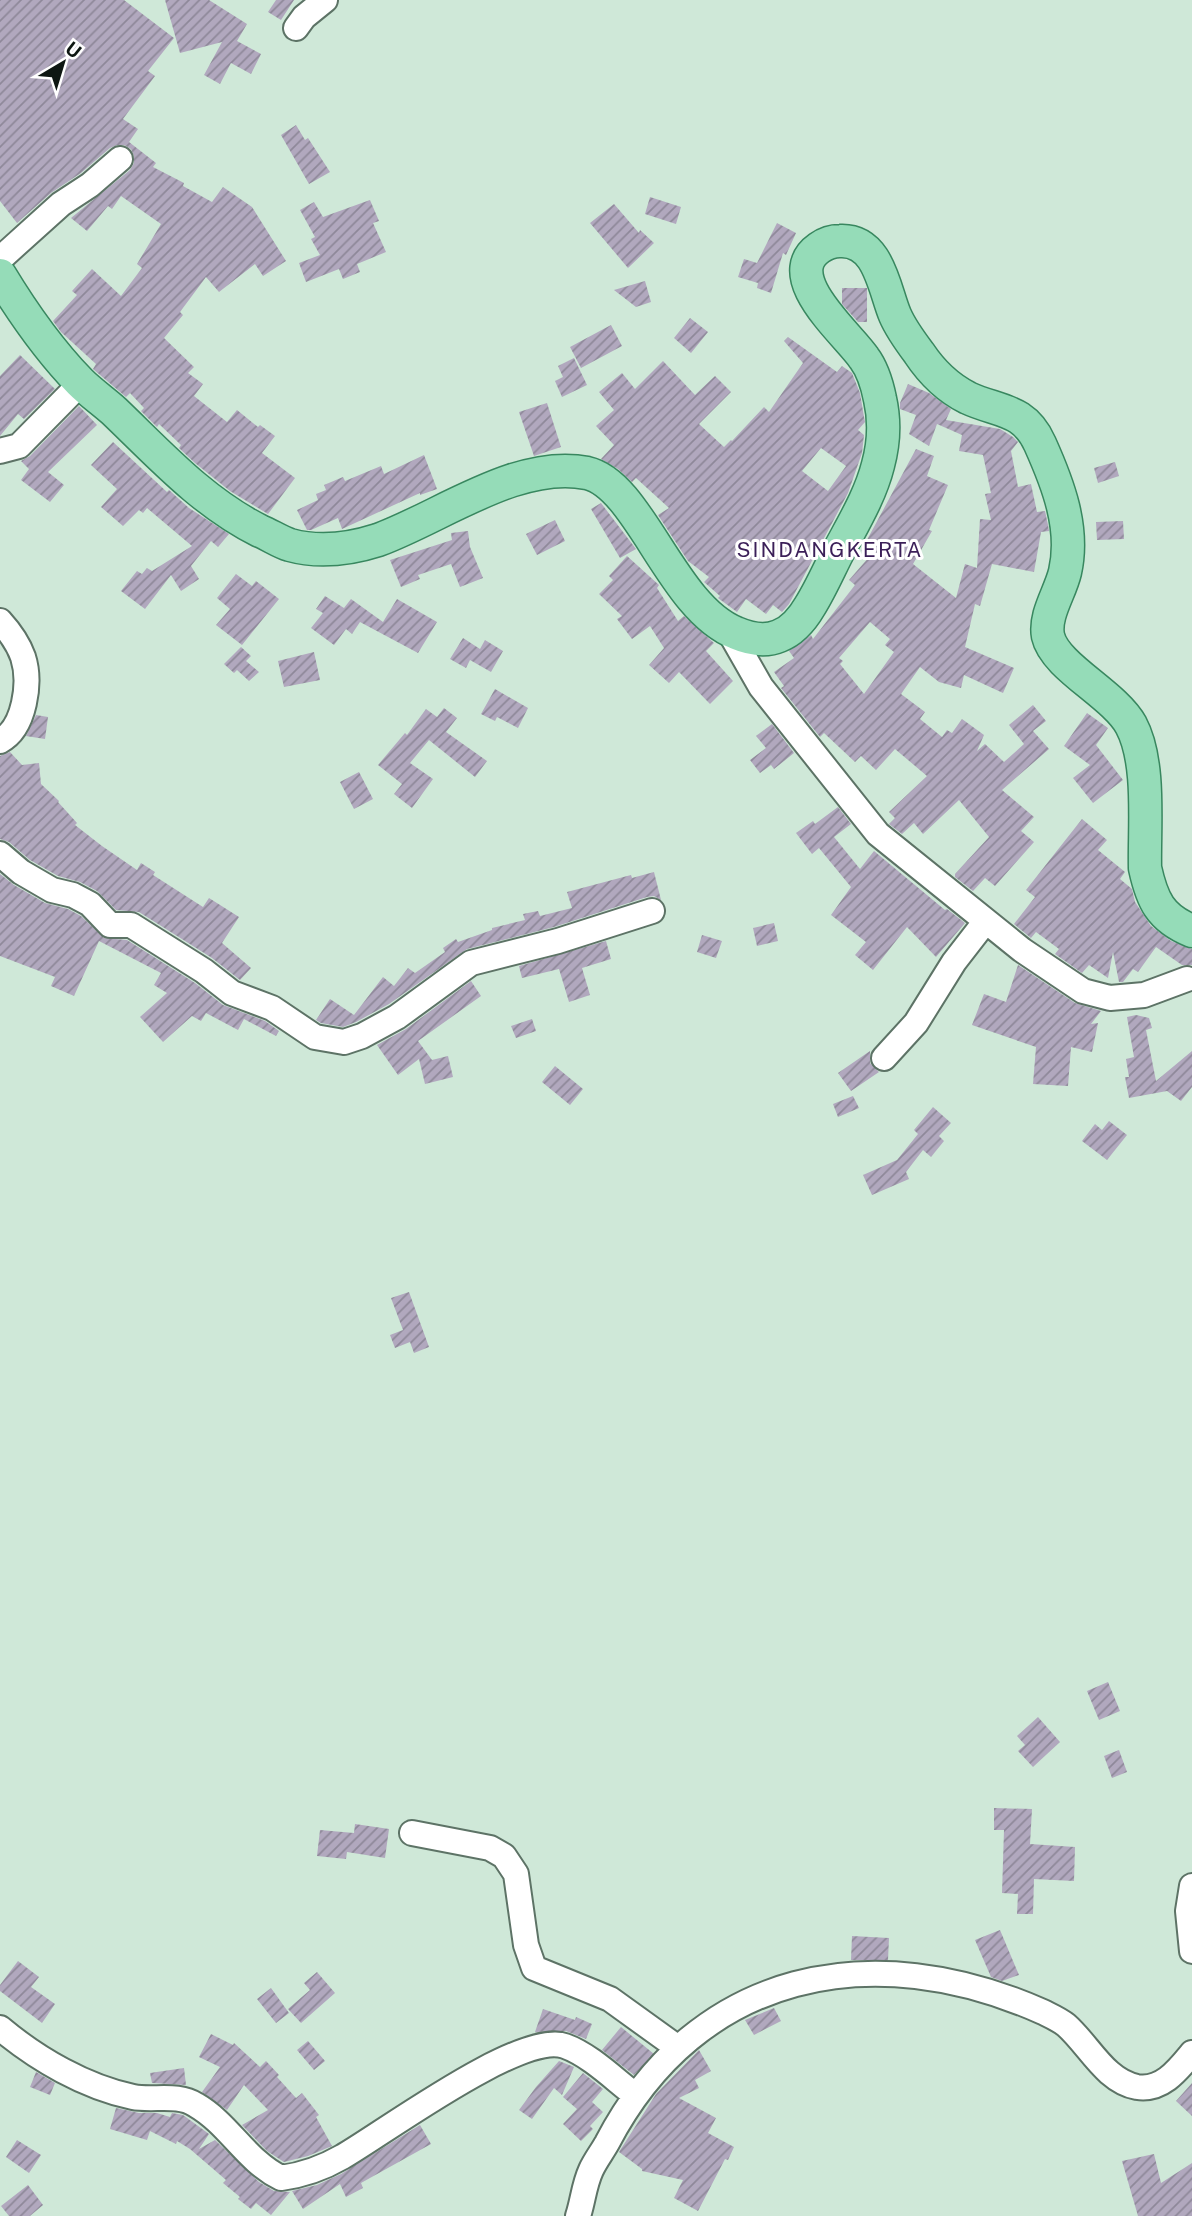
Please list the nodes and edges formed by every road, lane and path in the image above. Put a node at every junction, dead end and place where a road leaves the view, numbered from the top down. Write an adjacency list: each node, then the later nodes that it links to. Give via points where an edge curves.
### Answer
1 (325, 0): 2 (street)
2 (296, 28)
3 (120, 159): 4 (street)
4 (0, 259)
5 (0, 275): 6 (main road, via 30,324)
6 (81, 383): 7 (street, via 19,446); 9 (main road, via 220,508 288,544 313,549 338,550 374,541 493,486 558,472 594,474 623,500 692,600)
7 (0, 451)
8 (0, 621): 10 (street, via 13,635 24,660 25,678 18,725)
9 (729, 631): 13 (street, via 761,687 878,834); 14 (main road, via 761,640 784,634 796,625 811,605 878,468 884,419 873,372 822,309 807,272 816,250 831,242 854,242 880,269 897,319 928,366 961,395 1020,417 1037,436 1062,499 1068,533 1069,553 1051,612 1048,640 1133,728 1140,755 1149,885 1159,908)
10 (0, 741)
11 (0, 854): 12 (street, via 21,873 90,904 110,925 131,925 232,993 272,1008 315,1037 344,1042 397,1017 471,963 558,942)
12 (652, 911)
13 (985, 922): 15 (street, via 1083,991 1110,998 1144,995); 16 (street, via 916,1023)
14 (1192, 931)
15 (1190, 980)
16 (884, 1058)
17 (412, 1833): 21 (street, via 490,1848 504,1856 516,1874 526,1945 534,1968 610,1999)
18 (1192, 1886): 19 (street, via 1188,1911)
19 (1192, 1951)
20 (0, 2028): 23 (street, via 36,2054 100,2088 195,2104 257,2162 282,2178 341,2158 475,2073 547,2043 577,2053)
21 (678, 2048): 22 (street, via 718,2018 773,1989 859,1973 931,1978 1019,2002 1065,2024 1118,2079 1137,2087 1156,2087); 23 (street)
22 (1192, 2053)
23 (635, 2095): 24 (street, via 591,2170)
24 (578, 2216)

